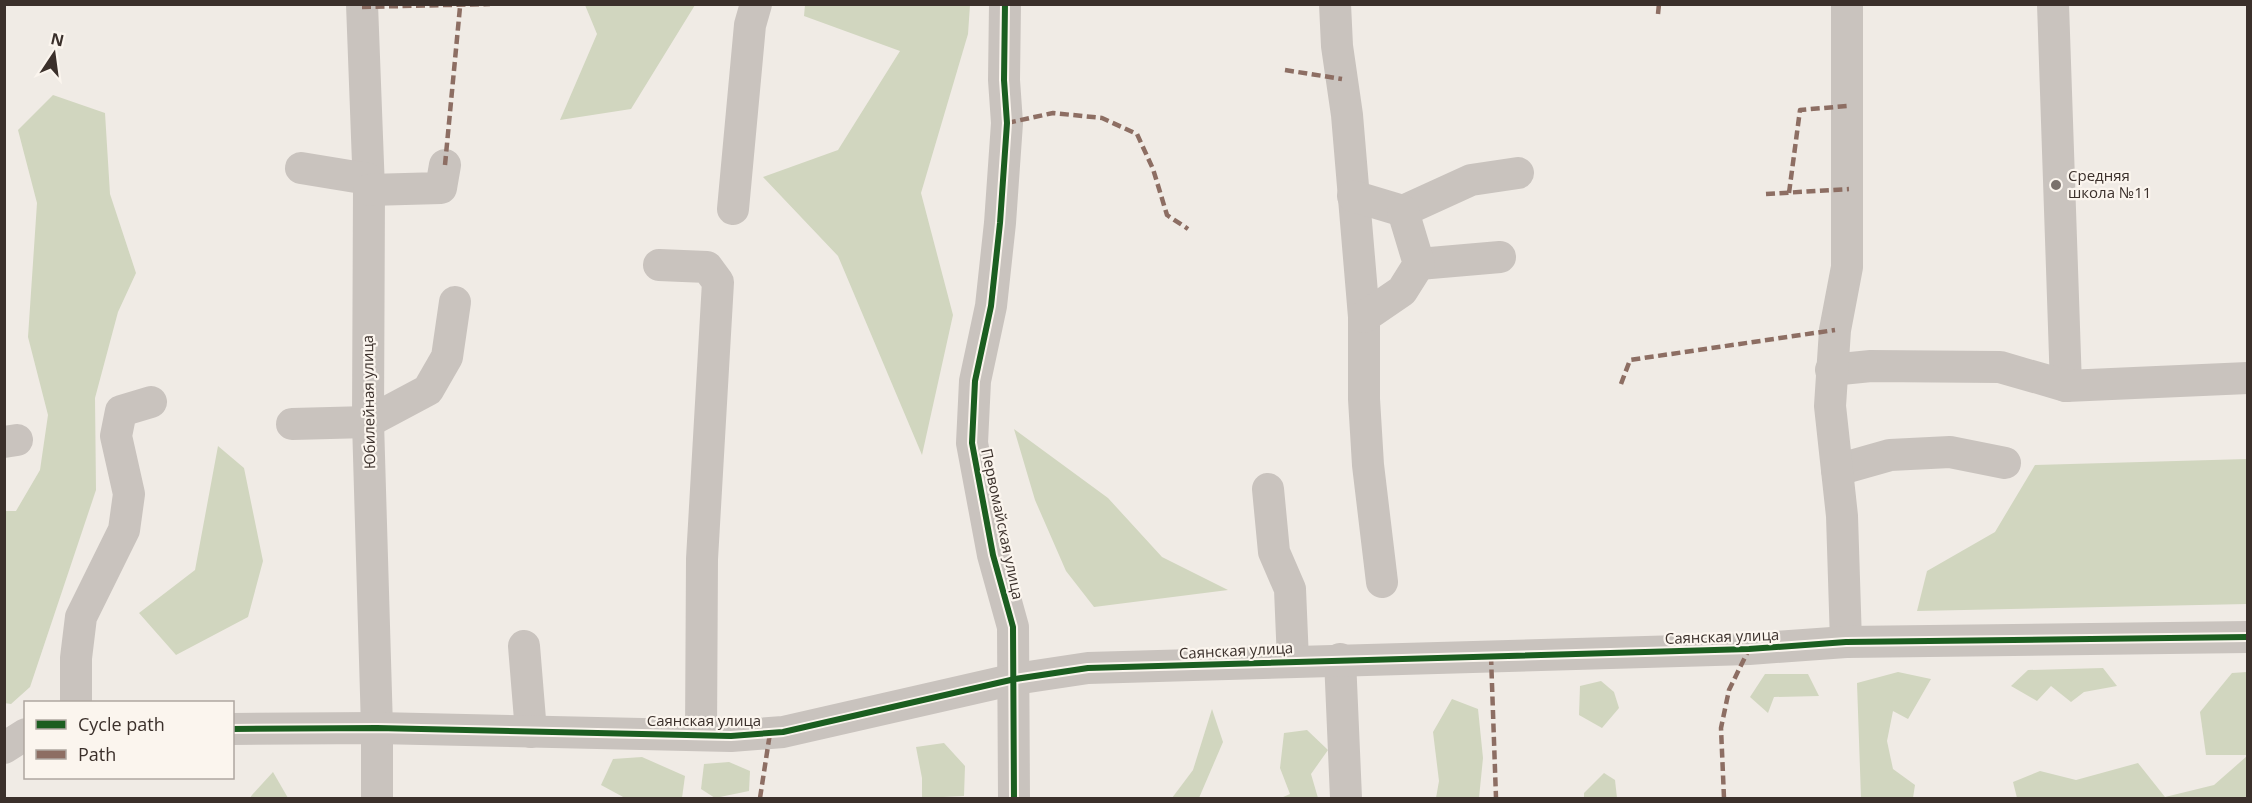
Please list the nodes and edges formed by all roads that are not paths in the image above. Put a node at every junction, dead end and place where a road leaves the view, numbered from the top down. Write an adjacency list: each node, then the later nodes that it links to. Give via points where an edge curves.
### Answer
1 (362, 4): 10 (street, Юбилейная улица)
2 (756, 4): 12 (street, via 747,46)
3 (1005, 4): 34 (street, Первомайская улица, via 1007,123 1000,224 991,306 975,381 972,443 993,555 1013,627)
4 (1335, 4): 11 (street)
5 (1847, 4): 19 (street, via 1847,267)
6 (2053, 4): 21 (street)
7 (445, 165): 10 (street, via 441,188)
8 (302, 168): 10 (street)
9 (1518, 173): 13 (street, via 1471,180)
10 (368, 184): 23 (street, Юбилейная улица)
11 (1353, 196): 13 (street); 18 (street)
12 (733, 209)
13 (1403, 211): 15 (street)
14 (1500, 257): 15 (street)
15 (1419, 264): 18 (street, via 1402,291)
16 (659, 265): 42 (street, via 707,267 718,282 702,559)
17 (455, 302): 23 (street, via 447,357 428,390)
18 (1364, 317): 28 (street, via 1368,465)
19 (1831, 370): 21 (street, via 1871,366 2000,368); 26 (street, via 1830,406)
20 (2247, 378): 21 (street)
21 (2066, 386)
22 (151, 402): 35 (street, via 121,411 116,436 129,494 124,530 81,617)
23 (368, 422): 24 (street); 36 (street, Юбилейная улица)
24 (292, 424)
25 (2005, 463): 26 (street, via 1950,453 1890,455)
26 (1837, 470): 30 (street)
27 (1268, 489): 33 (street, via 1274,552 1290,590)
28 (1382, 582)
29 (2247, 637): 30 (street, Саянская улица)
30 (1846, 642): 32 (street, Саянская улица, via 1749,649)
31 (524, 646): 40 (street)
32 (1340, 659): 33 (street, Саянская улица); 46 (street)
33 (1293, 660): 34 (street, Саянская улица, via 1088,668)
34 (1015, 679): 42 (street, Саянская улица, via 783,732); 45 (street, Первомайская улица)
35 (76, 701)
36 (377, 728): 37 (street, Саянская улица); 40 (street, Саянская улица); 44 (street, Юбилейная улица)
37 (234, 729)
38 (4, 730): 39 (street)
39 (24, 730)
40 (531, 732): 42 (street, Саянская улица)
41 (24, 735): 43 (street)
42 (701, 735)
43 (4, 748)
44 (376, 798)
45 (1014, 798)
46 (1346, 798)

